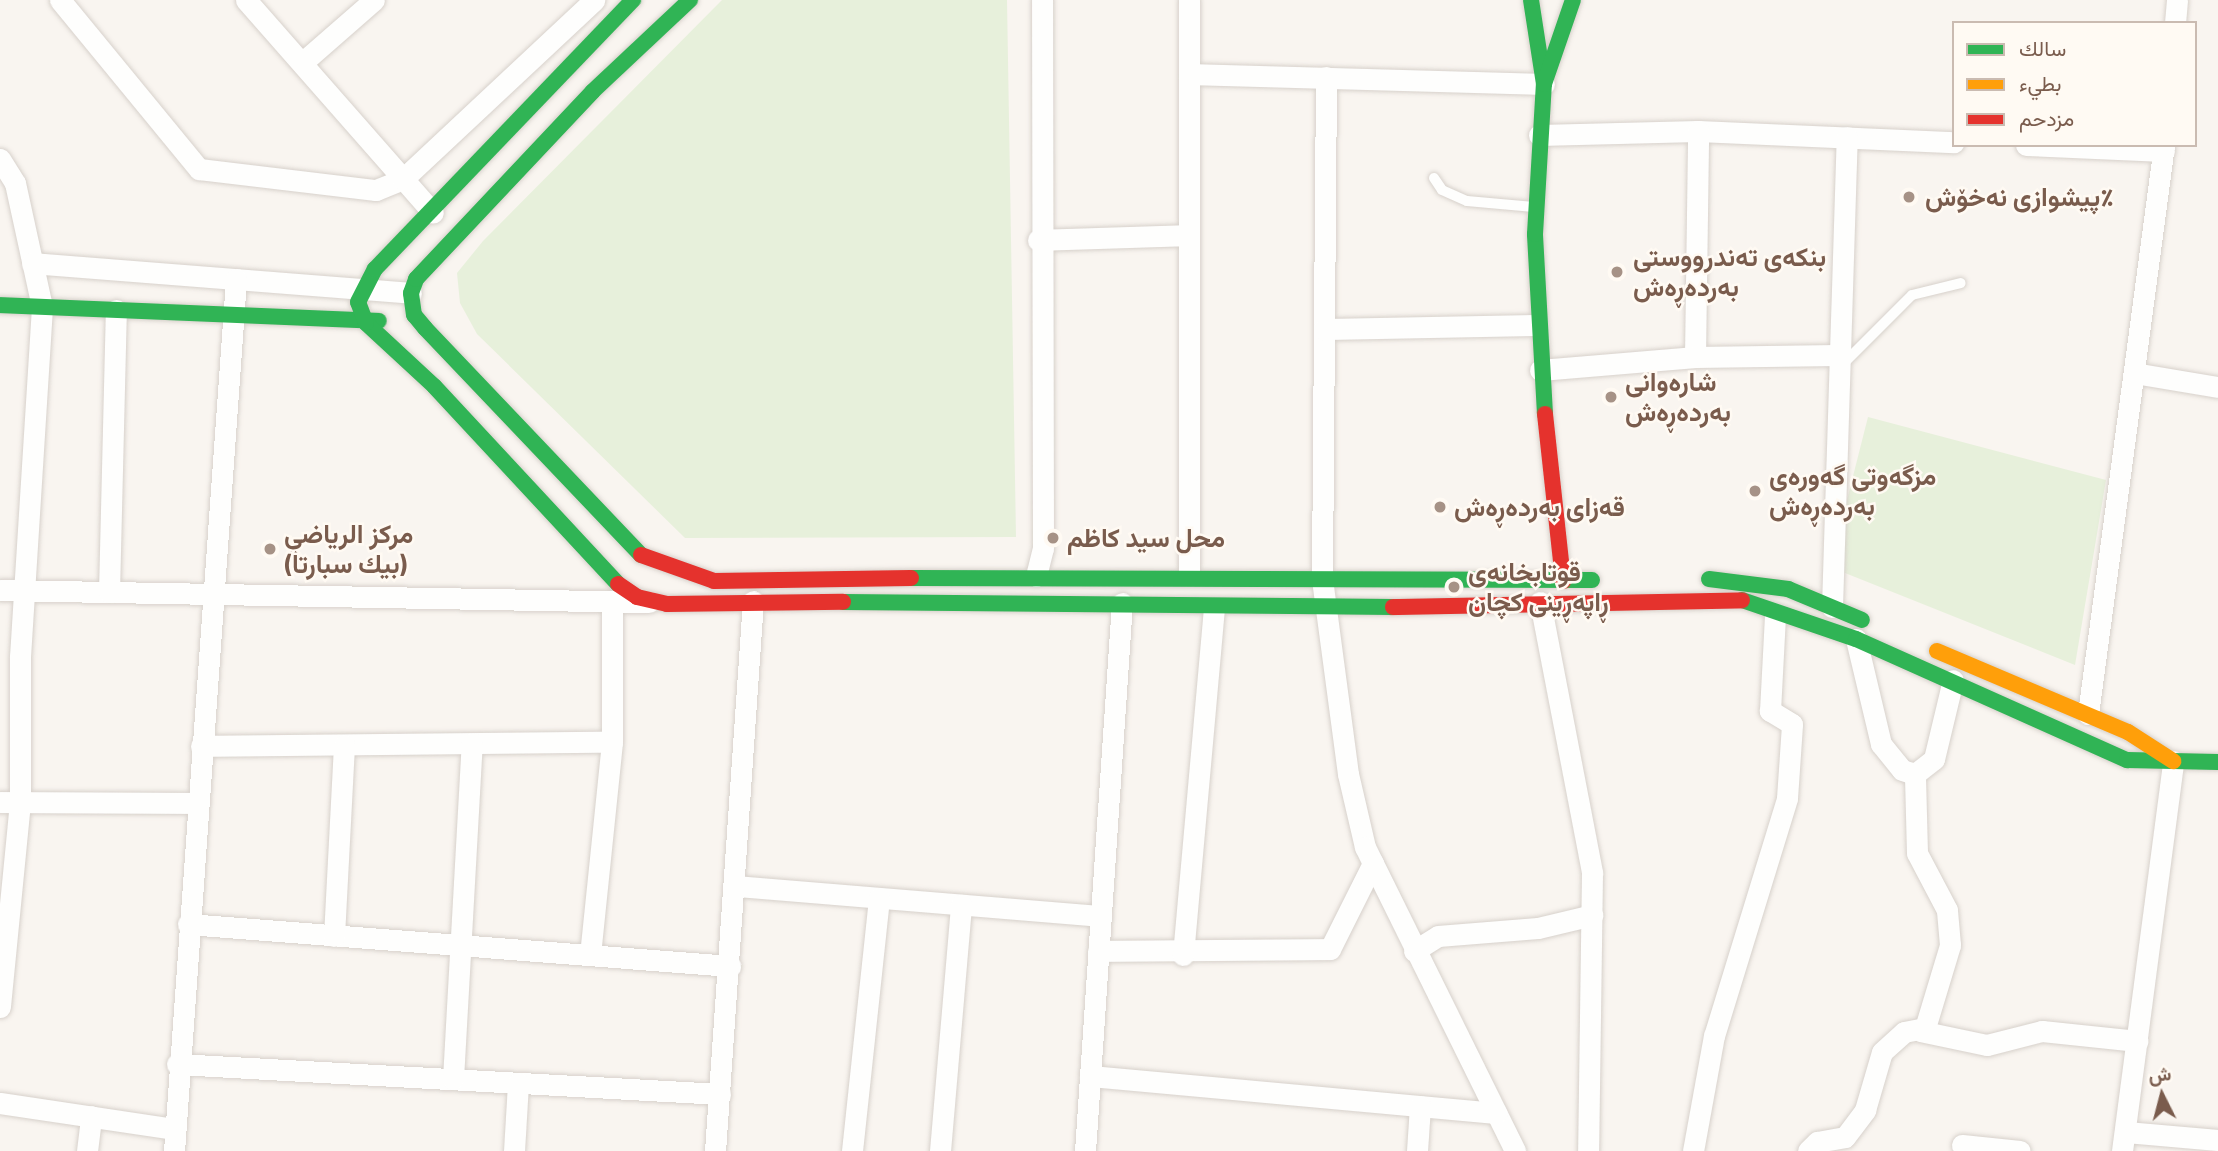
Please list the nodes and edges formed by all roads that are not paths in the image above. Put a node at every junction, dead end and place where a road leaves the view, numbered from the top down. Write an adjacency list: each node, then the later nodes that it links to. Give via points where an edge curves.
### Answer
1 (60, 0): 26 (street, via 199,169 376,190)
2 (246, 0): 14 (street)
3 (374, 0): 14 (street)
4 (633, 0): 13 (main road)
5 (690, 0): 35 (main road, via 593,91 416,279)
6 (1042, 0): 30 (street)
7 (1189, 0): 15 (street)
8 (1531, 0): 17 (main road)
9 (1573, 0): 17 (main road)
10 (2177, 0): 12 (street)
11 (584, 4): 13 (street); 26 (street)
12 (2175, 21)
13 (587, 45): 28 (main road)
14 (303, 62): 26 (street)
15 (1189, 74): 16 (street); 29 (street)
16 (1326, 77): 17 (street); 43 (street)
17 (1544, 84): 19 (main road)
18 (1698, 131): 19 (street); 20 (street); 44 (street)
19 (1539, 135): 27 (main road)
20 (1847, 137): 21 (street); 45 (street)
21 (1952, 142)
22 (2118, 147): 23 (street)
23 (2164, 148): 47 (street)
24 (0, 159): 31 (street, via 15,183)
25 (1434, 178): 27 (lane, via 1442,190 1467,201)
26 (403, 180): 28 (street)
27 (1537, 207): 42 (main road)
28 (433, 213): 34 (main road)
29 (1189, 235): 30 (street); 49 (street)
30 (1038, 240): 50 (street, via 1043,548)
31 (32, 263): 32 (street); 37 (street)
32 (236, 279): 34 (street); 40 (street)
33 (1961, 284): 45 (lane, via 1912,295)
34 (361, 289): 35 (street); 41 (main road, via 358,309)
35 (411, 293): 39 (main road)
36 (0, 305): 37 (main road)
37 (42, 307): 38 (main road); 56 (street)
38 (116, 310): 40 (main road); 57 (street)
39 (414, 315): 41 (main road); 50 (main road, via 620,538 672,573 714,581)
40 (233, 316): 41 (main road); 58 (street)
41 (366, 323): 60 (main road, via 434,386 614,581)
42 (1537, 325): 43 (street); 46 (main road)
43 (1324, 329): 51 (street)
44 (1695, 358): 45 (street); 46 (street)
45 (1837, 363): 64 (street)
46 (1540, 370): 54 (main road)
47 (2134, 373): 48 (street); 72 (street)
48 (2218, 387)
49 (1189, 575): 50 (main road); 51 (main road)
50 (1037, 576)
51 (1322, 579): 54 (main road); 66 (street)
52 (1683, 579): 64 (main road, via 1737,578 1788,589)
53 (1616, 580): 54 (main road)
54 (1563, 581)
55 (0, 590): 56 (street)
56 (25, 590): 57 (street); 80 (street)
57 (108, 592): 58 (street)
58 (212, 595): 63 (street); 76 (street)
59 (753, 601): 60 (main road); 62 (main road); 83 (street)
60 (650, 602): 63 (street)
61 (1540, 602): 66 (main road); 67 (main road, via 1738,599); 86 (street, via 1592,873)
62 (1122, 603): 65 (main road); 87 (street)
63 (612, 605): 73 (street)
64 (1832, 607): 68 (main road)
65 (1214, 608): 66 (main road); 94 (street)
66 (1328, 608): 82 (street, via 1349,774)
67 (1775, 617): 69 (main road); 122 (street, via 1770,711 1793,724 1787,798 1714,1037)
68 (1875, 625)
69 (1856, 639): 71 (main road); 79 (street, via 1881,744 1894,763)
70 (1925, 646): 72 (main road)
71 (1953, 680): 77 (main road, via 2127,760); 79 (street, via 1938,750)
72 (2088, 715): 77 (main road)
73 (612, 743): 74 (street); 93 (street)
74 (472, 744): 75 (street); 90 (street)
75 (344, 745): 76 (street); 89 (street)
76 (201, 746): 81 (street)
77 (2173, 761): 78 (main road); 98 (street)
78 (2218, 762)
79 (1915, 774): 97 (street, via 1917,853 1947,910 1951,936)
80 (10, 802): 81 (street); 96 (street)
81 (197, 803): 88 (street)
82 (1373, 863): 92 (street); 94 (street, via 1330,949)
83 (736, 886): 84 (street); 95 (street)
84 (878, 898): 85 (street); 116 (street)
85 (961, 905): 87 (street); 117 (street)
86 (1592, 915): 92 (street, via 1538,928 1438,936); 121 (street)
87 (1101, 916): 91 (street)
88 (188, 924): 89 (street); 99 (street)
89 (334, 936): 90 (street)
90 (459, 945): 93 (street); 101 (street)
91 (1098, 951): 94 (street); 100 (street)
92 (1414, 951): 106 (street)
93 (590, 955): 95 (street)
94 (1183, 955)
95 (730, 966): 103 (street)
96 (0, 1007)
97 (1920, 1031): 98 (street, via 1987,1045 2042,1031); 123 (street, via 1904,1032 1882,1052 1865,1111 1844,1137 1817,1142)
98 (2137, 1041): 110 (street)
99 (177, 1064): 101 (street); 108 (street)
100 (1090, 1076): 105 (street); 118 (street)
101 (453, 1079): 102 (street)
102 (518, 1083): 103 (street); 114 (street)
103 (720, 1094): 115 (street)
104 (0, 1103): 107 (street)
105 (1420, 1106): 106 (street); 119 (street)
106 (1496, 1114): 120 (street)
107 (91, 1116): 108 (street); 112 (street)
108 (175, 1129): 113 (street)
109 (2218, 1140): 110 (street)
110 (2124, 1142)
111 (1962, 1145): 124 (street)
112 (87, 1151)
113 (174, 1151)
114 (514, 1151)
115 (715, 1151)
116 (852, 1151)
117 (940, 1151)
118 (1085, 1151)
119 (1417, 1151)
120 (1515, 1151)
121 (1588, 1151)
122 (1693, 1151)
123 (1808, 1151)
124 (2020, 1151)

